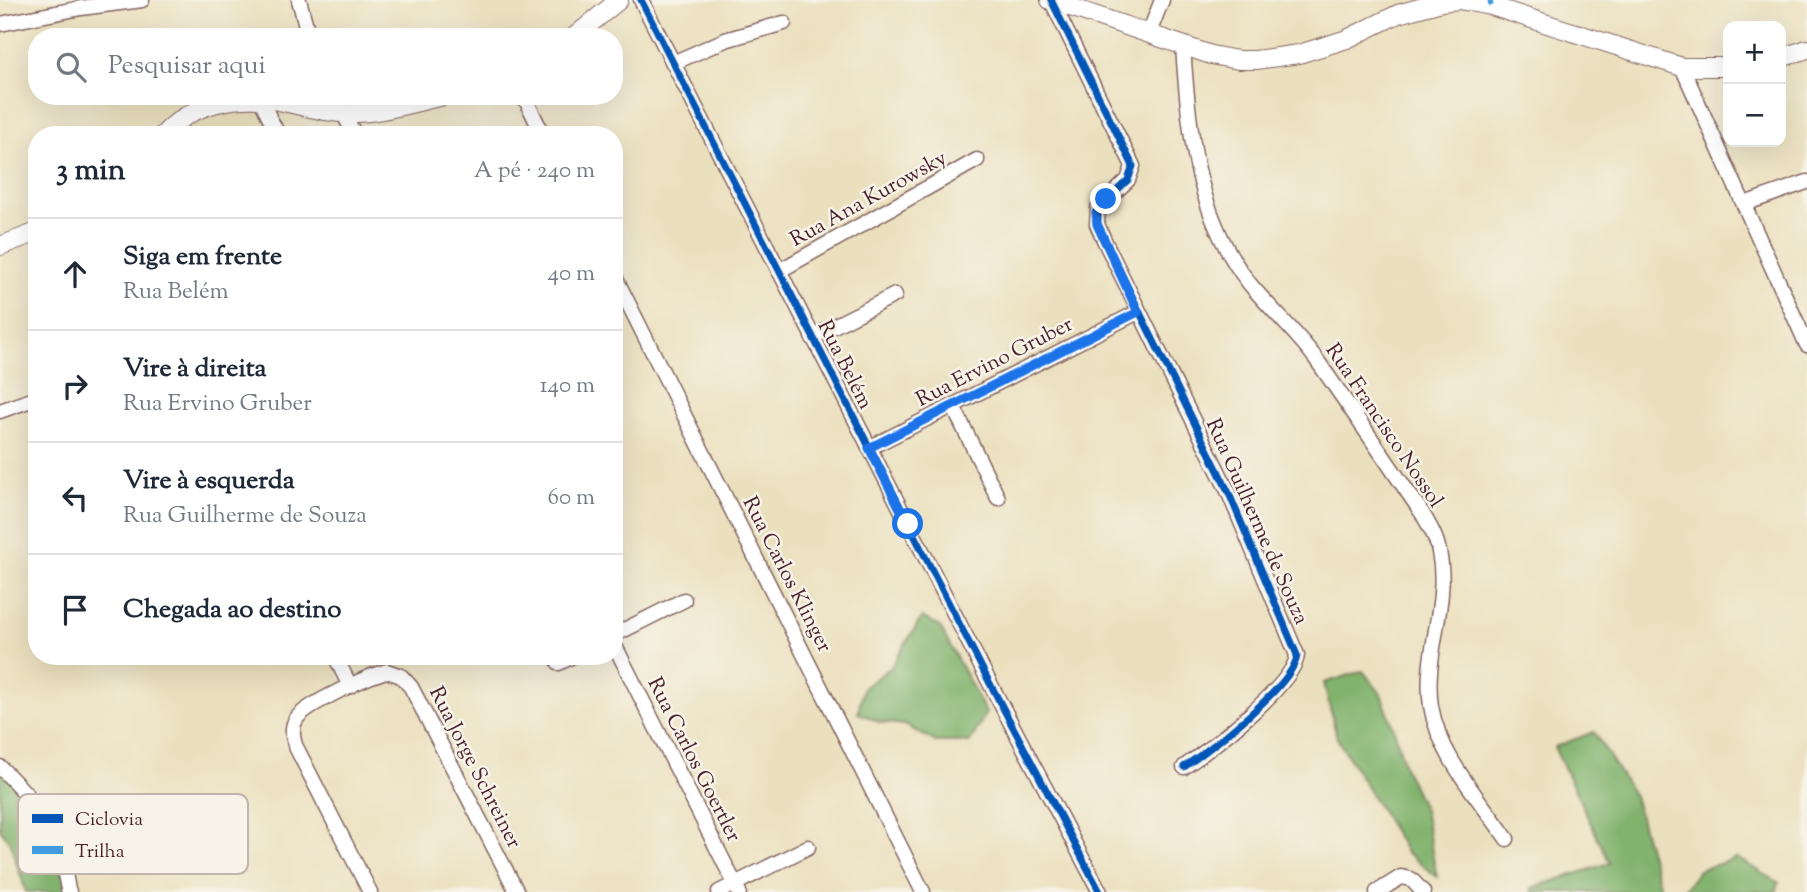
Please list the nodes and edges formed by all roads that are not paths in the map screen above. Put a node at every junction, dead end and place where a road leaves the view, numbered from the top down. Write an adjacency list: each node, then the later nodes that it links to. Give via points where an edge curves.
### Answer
1 (142, 0): 9 (street)
2 (299, 0): 10 (street)
3 (619, 0): 11 (street)
4 (641, 0): 16 (street, Rua Belém)
5 (1051, 0): 12 (street); 37 (street, Rua Guilherme de Souza, via 1133,166 1128,180 1101,204 1096,218)
6 (1162, 0): 12 (street)
7 (1418, 3): 13 (street, via 1324,47 1277,58 1225,59); 17 (street, via 1476,2)
8 (784, 23): 16 (street, via 725,40)
9 (0, 24)
10 (307, 28)
11 (585, 28)
12 (1149, 33): 13 (street)
13 (1182, 45): 53 (street, Rua Francisco Nossol, via 1192,150 1226,246 1249,282 1316,358 1435,538 1441,568 1430,665 1431,706 1443,746)
14 (1807, 49): 15 (street)
15 (1786, 56)
16 (673, 63): 34 (street, Rua Belém)
17 (1682, 67): 18 (street); 31 (street)
18 (1723, 67)
19 (212, 105): 25 (street, via 186,115)
20 (263, 105): 26 (street)
21 (314, 105): 24 (street)
22 (401, 105): 24 (street, via 372,111)
23 (528, 105): 28 (street)
24 (332, 107): 27 (street)
25 (173, 126)
26 (274, 126)
27 (348, 126)
28 (539, 126)
29 (977, 160): 34 (street, Rua Ana Kurowsky)
30 (1807, 182): 31 (street)
31 (1744, 204): 39 (street)
32 (28, 235): 33 (street)
33 (0, 246)
34 (779, 271): 38 (street, Rua Belém)
35 (623, 293): 61 (street, Rua Carlos Klinger)
36 (895, 295): 38 (street)
37 (1138, 312): 41 (street, Rua Ervino Gruber); 51 (street, Rua Guilherme de Souza, via 1228,491 1297,655 1293,669 1242,723)
38 (812, 337): 43 (street, Rua Belém)
39 (1807, 345)
40 (28, 401): 42 (street)
41 (953, 406): 43 (street, Rua Ervino Gruber); 44 (street)
42 (0, 411)
43 (869, 448): 62 (street, Rua Belém)
44 (998, 498)
45 (684, 600): 46 (street)
46 (623, 630)
47 (623, 662): 56 (street, Rua Carlos Goertler)
48 (340, 665): 49 (street)
49 (350, 686): 58 (street, Rua Jorge Schreiner, via 303,712 293,736); 59 (street, Rua Jorge Schreiner, via 387,671 407,680)
50 (0, 767): 52 (street)
51 (1184, 767)
52 (26, 794)
53 (1507, 839)
54 (808, 848): 56 (street)
55 (66, 874): 57 (street)
56 (737, 888): 60 (street)
57 (69, 892)
58 (370, 892)
59 (517, 892)
60 (719, 892)
61 (923, 892)
62 (1100, 892)
63 (1377, 892): 64 (street, via 1401,877 1412,879)
64 (1423, 892)

